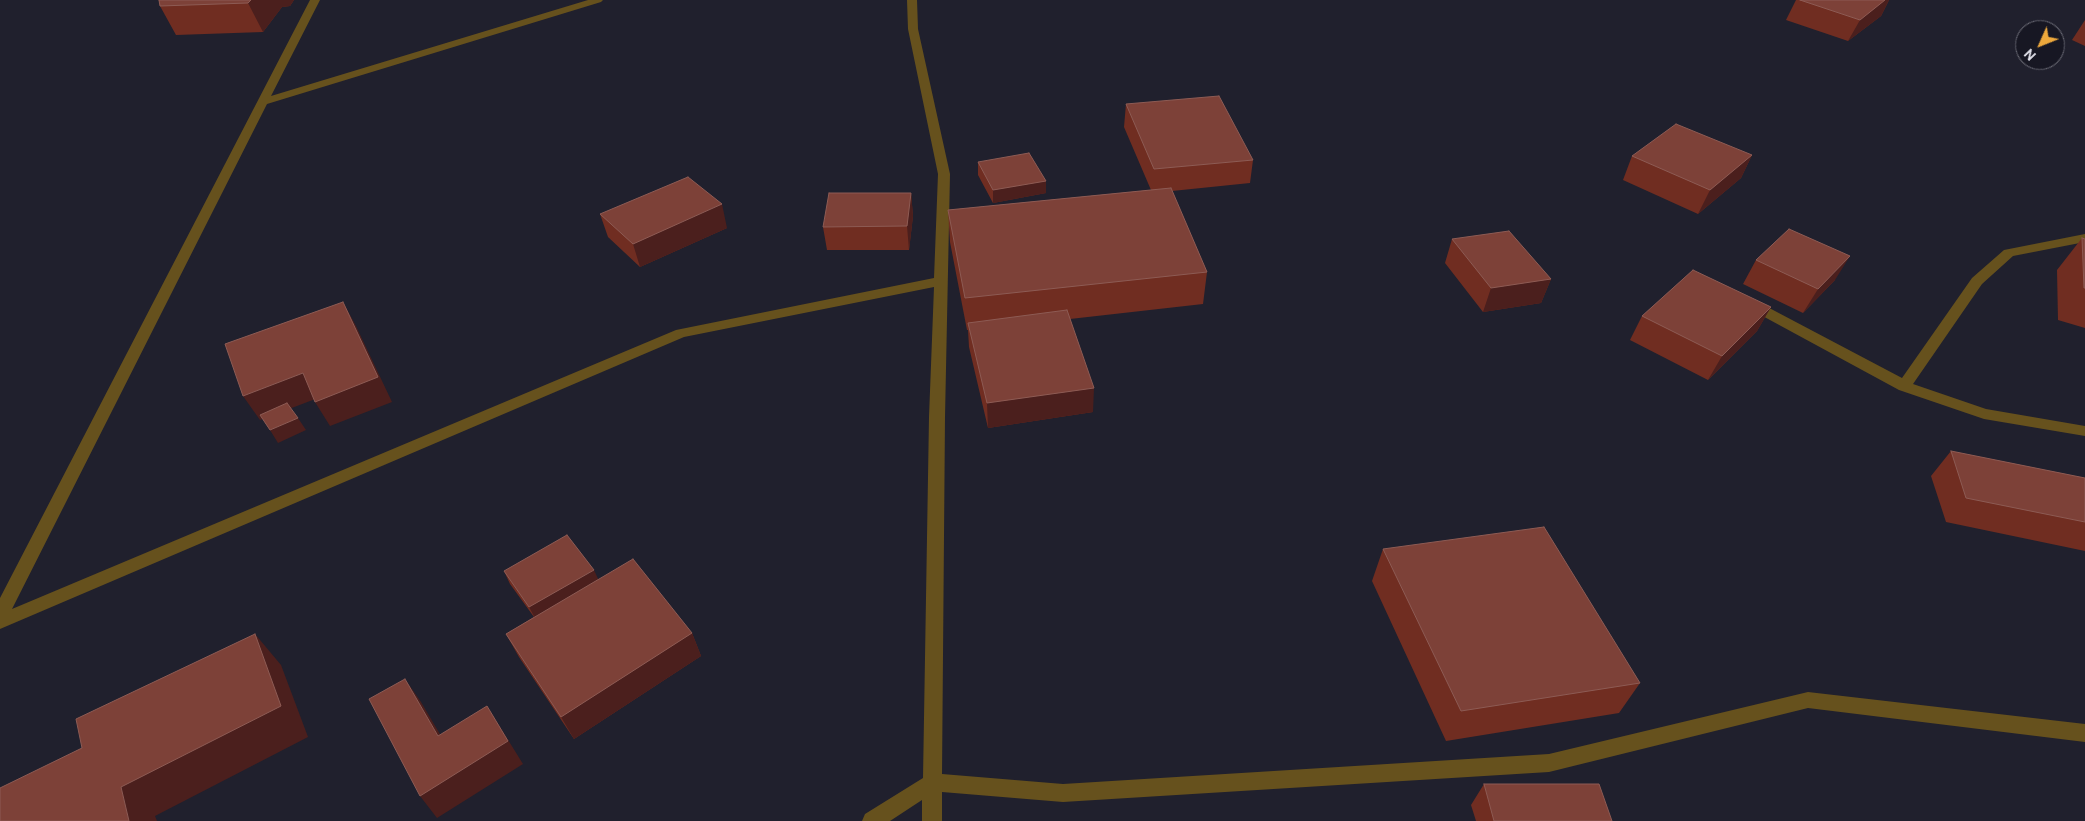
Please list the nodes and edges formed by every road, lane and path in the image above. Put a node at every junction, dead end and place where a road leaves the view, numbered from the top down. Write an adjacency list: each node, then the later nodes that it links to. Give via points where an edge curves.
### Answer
1 (315, 0): 4 (street)
2 (598, 0): 4 (street)
3 (912, 0): 6 (street, via 913,29 944,174)
4 (263, 102): 10 (street)
5 (2085, 238): 8 (street, via 2009,253 1977,281)
6 (941, 281): 11 (street, via 681,333); 13 (street)
7 (1734, 296): 8 (street)
8 (1904, 386): 9 (street, via 1984,414)
9 (2085, 430)
10 (0, 615)
11 (0, 622)
12 (2085, 733): 13 (street, via 1808,700 1549,763 1063,793)
13 (933, 782): 14 (street); 15 (street)
14 (872, 821)
15 (932, 821)

